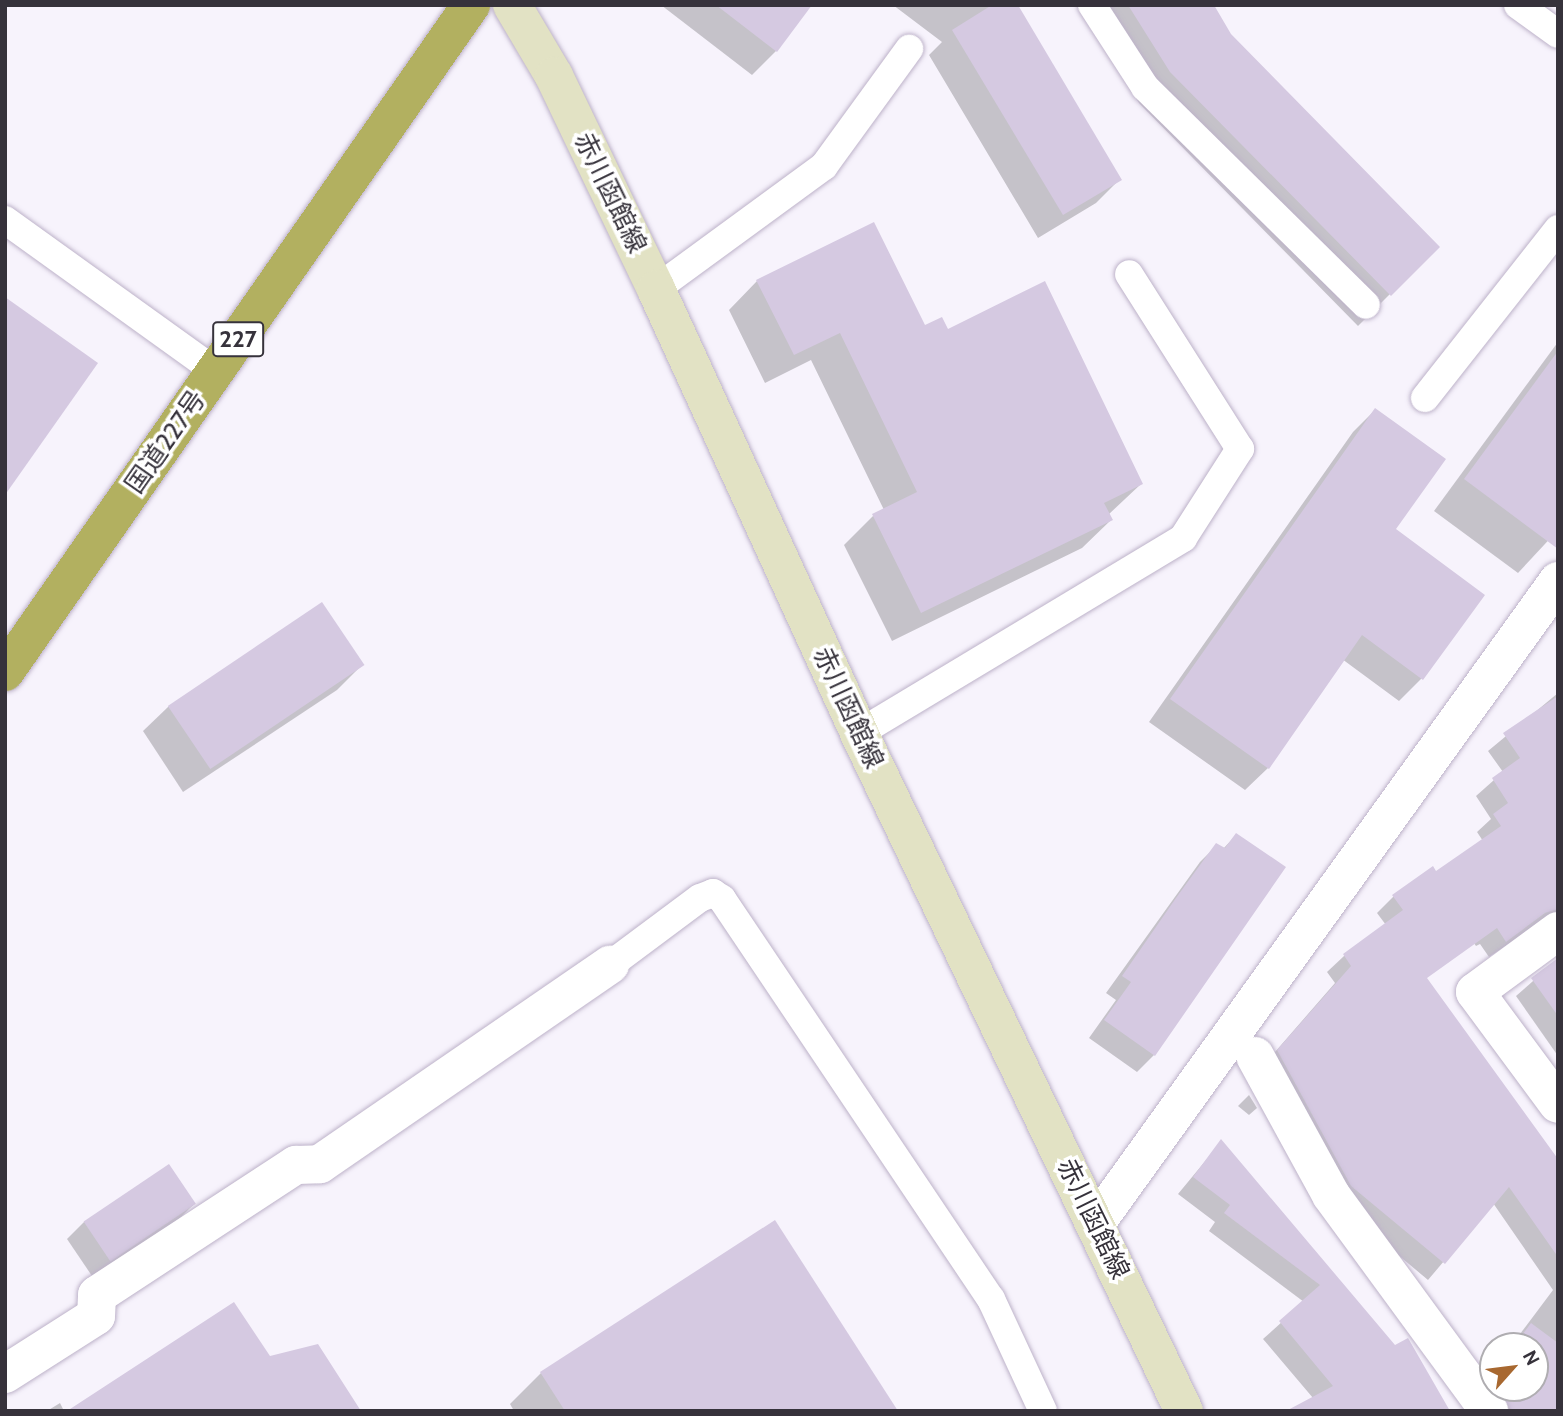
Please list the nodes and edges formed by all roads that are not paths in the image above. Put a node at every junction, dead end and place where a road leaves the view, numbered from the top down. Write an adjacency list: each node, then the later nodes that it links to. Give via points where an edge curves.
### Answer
1 (471, 5): 12 (highway, 国道227号 / 227)
2 (512, 5): 10 (main road, 赤川函館線, via 554,76)
3 (1092, 5): 11 (lane, via 1145,88)
4 (1518, 5): 5 (lane)
5 (1558, 34)
6 (909, 49): 10 (lane, via 824,166)
7 (5, 220): 12 (lane)
8 (1558, 229): 13 (lane)
9 (1129, 274): 16 (lane, via 1240,449 1182,538)
10 (656, 289): 16 (main road, 赤川函館線)
11 (1366, 305)
12 (215, 371): 15 (highway, 国道227号 / 227)
13 (1425, 398)
14 (1558, 581): 21 (street)
15 (5, 672)
16 (859, 733): 21 (main road, 赤川函館線)
17 (1558, 931): 20 (street, via 1475,992)
18 (610, 965): 22 (street, via 320,1164 296,1166 97,1295 96,1316); 23 (lane, via 700,898 713,893 722,900 991,1299)
19 (1255, 1056): 25 (street, via 1331,1195)
20 (1558, 1104)
21 (1096, 1223): 24 (main road, 赤川函館線)
22 (5, 1374)
23 (1044, 1411)
24 (1184, 1411)
25 (1489, 1411)

